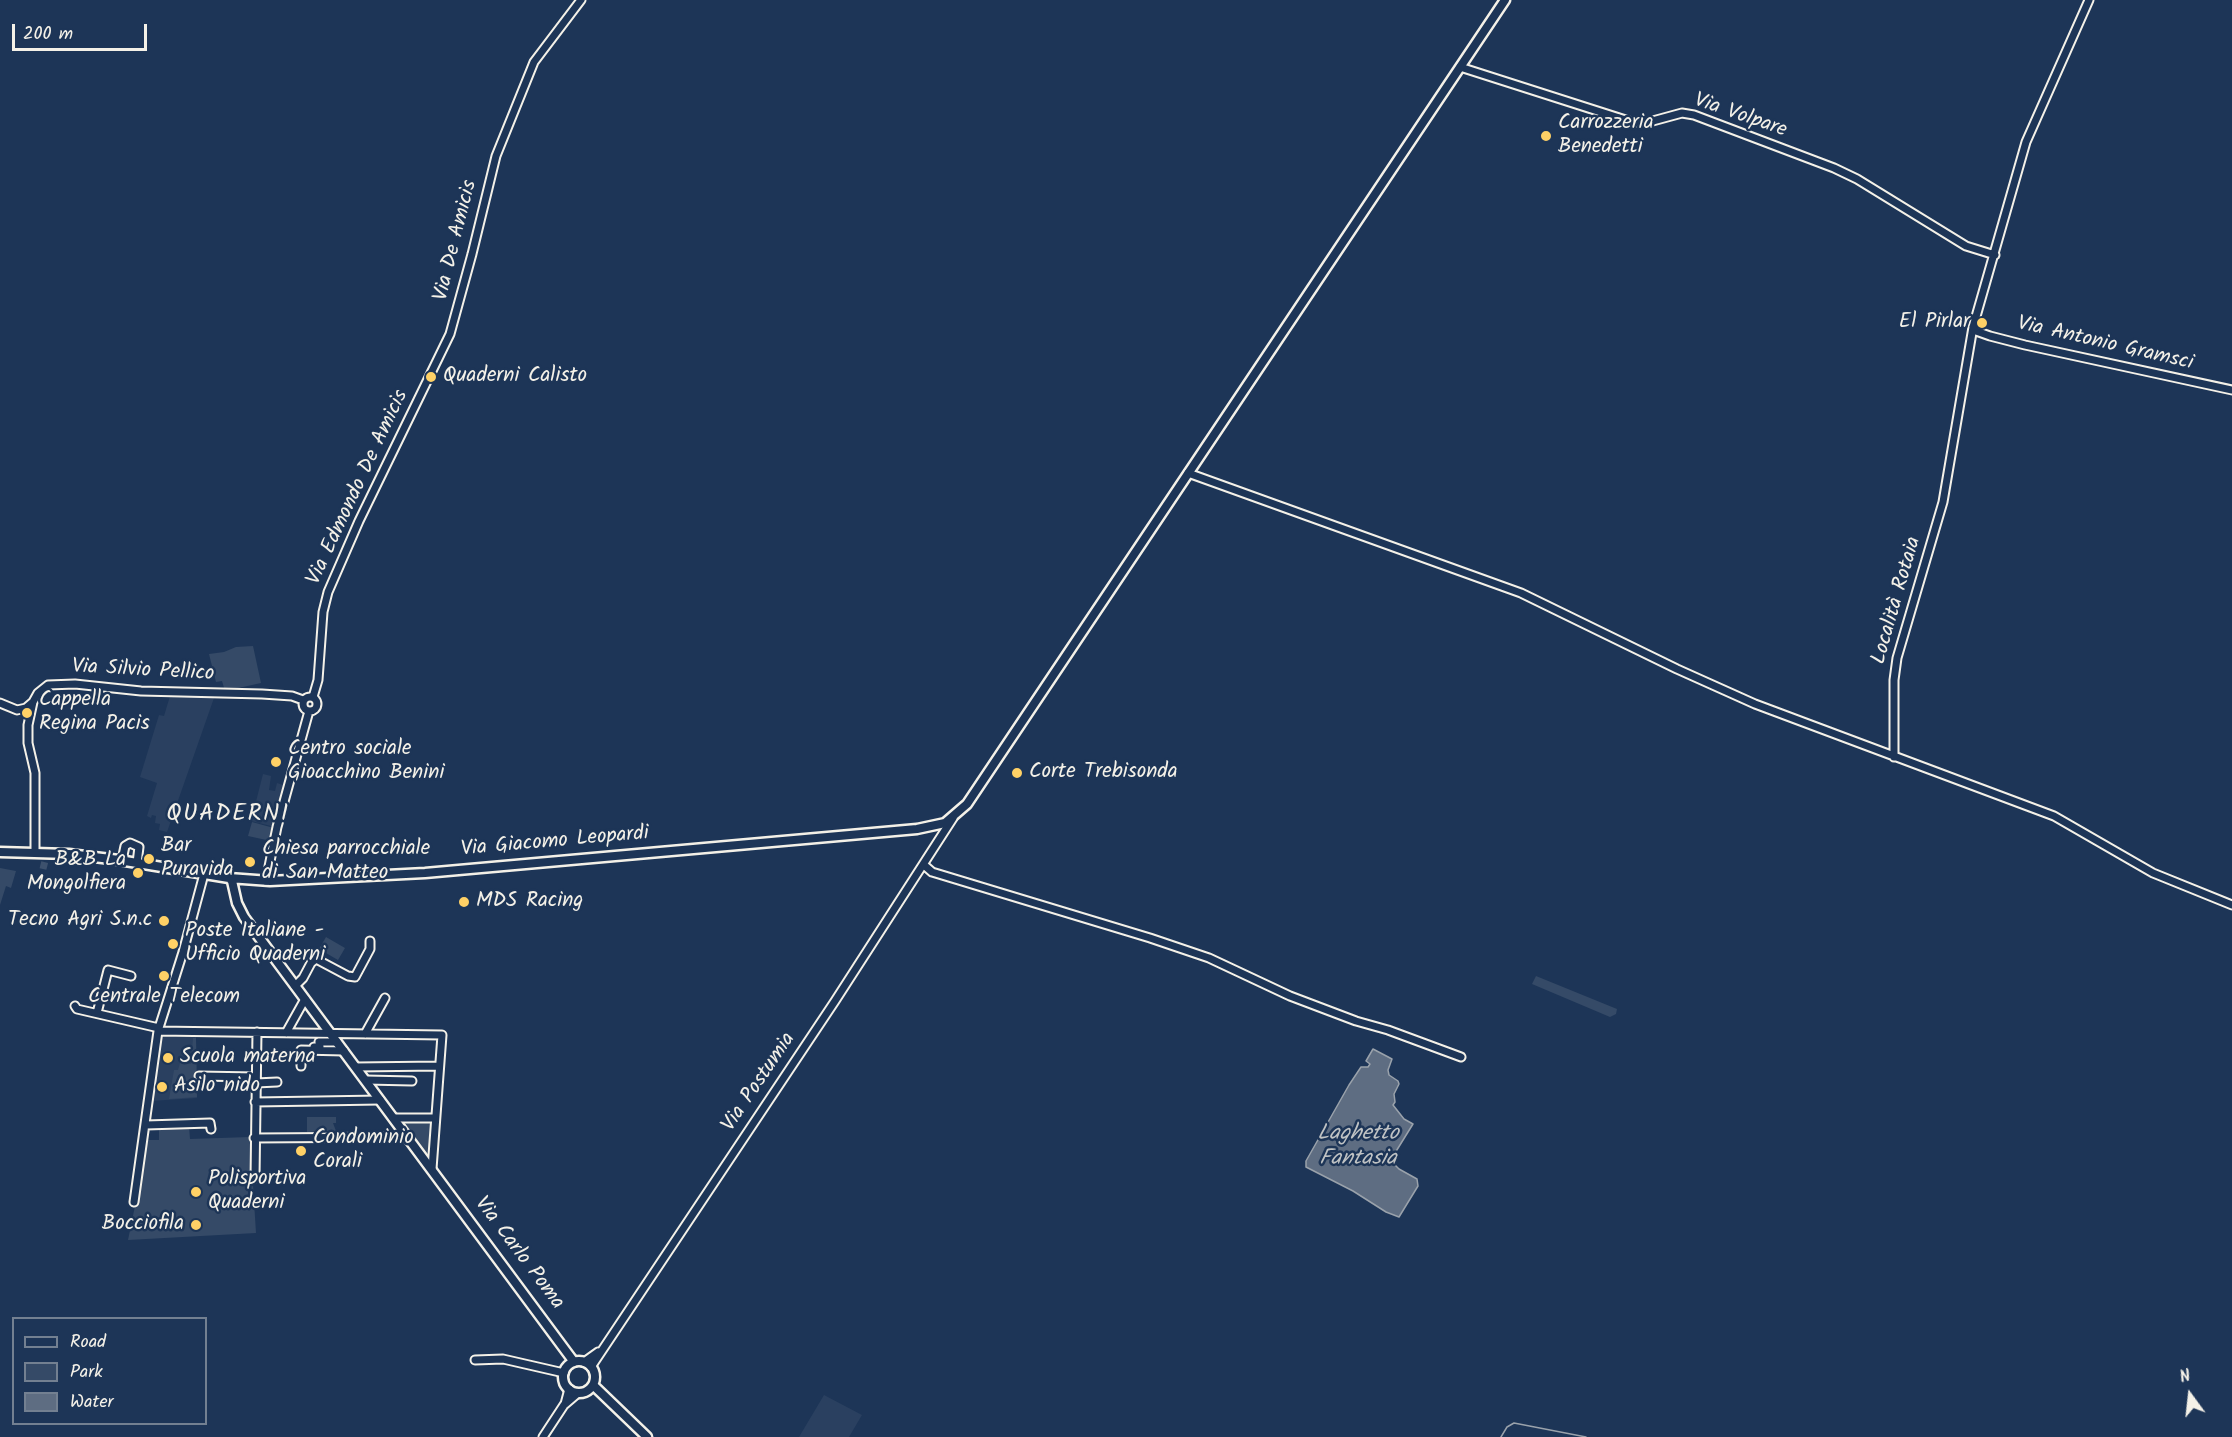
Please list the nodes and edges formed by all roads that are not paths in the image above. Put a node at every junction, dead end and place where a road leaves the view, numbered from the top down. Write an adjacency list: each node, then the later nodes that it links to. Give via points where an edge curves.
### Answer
1 (581, 0): 7 (street, Via De Amicis, via 534,62 496,156)
2 (1504, 0): 4 (main road)
3 (2089, 0): 5 (street, via 2026,142)
4 (1460, 67): 5 (street, Via Volpare, via 1641,124 1682,113 1695,115 1834,168 1966,246); 9 (main road)
5 (1995, 255): 6 (street)
6 (1973, 327): 8 (street, Via Antonio Gramsci, via 2013,342); 15 (street, Località Rotaia, via 1944,502 1897,657)
7 (450, 334): 10 (street, Via Edmondo De Amicis, via 328,592 318,680)
8 (2232, 390)
9 (1188, 473): 15 (street, via 1521,593 1755,704); 16 (main road, via 967,804)
10 (312, 697): 11 (street); 13 (street, via 316,706)
11 (303, 700): 13 (street, via 303,707); 14 (street, Via Silvio Pellico, via 292,696 149,691 62,683 43,688)
12 (0, 703): 14 (street)
13 (309, 711): 24 (street)
14 (27, 716): 18 (street, via 35,773)
15 (1894, 757): 25 (street, via 2054,816 2172,883)
16 (954, 816): 21 (street, Via Postumia); 24 (main road, Via Giacomo Leopardi, via 938,825 917,829 441,871)
17 (0, 852): 18 (main road, Via Giacomo Leopardi)
18 (35, 853): 19 (main road, Via Giacomo Leopardi, via 46,857)
19 (122, 860): 20 (main road, Via Giacomo Leopardi); 20 (street, via 125,846 130,843 139,847)
20 (137, 863): 22 (main road, Via Giacomo Leopardi)
21 (924, 865): 41 (street, via 952,879 1209,958 1290,996); 63 (street, Via Postumia)
22 (204, 874): 23 (main road, Via Giacomo Leopardi); 33 (street)
23 (229, 878): 24 (main road, Via Giacomo Leopardi); 28 (main road, Via Carlo Poma, via 244,917)
24 (266, 881)
25 (2232, 905)
26 (370, 941): 28 (street, via 370,949 355,977 316,959)
27 (131, 976): 32 (street, via 108,970)
28 (295, 986): 30 (main road, Via Carlo Poma)
29 (385, 998): 37 (street)
30 (305, 999): 35 (street); 36 (main road, Via Carlo Poma)
31 (75, 1006): 32 (street)
32 (97, 1013): 33 (street)
33 (158, 1030): 34 (street); 54 (street, via 158,1061)
34 (257, 1032): 35 (street); 46 (street)
35 (286, 1033): 36 (street)
36 (330, 1034): 37 (street); 38 (main road, Via Carlo Poma)
37 (364, 1034): 43 (street, via 442,1035)
38 (337, 1042): 39 (street); 40 (main road, Via Carlo Poma)
39 (299, 1047)
40 (344, 1051): 42 (street, via 301,1050); 44 (main road, Via Carlo Poma)
41 (1461, 1057)
42 (301, 1066)
43 (439, 1066): 44 (street); 53 (street)
44 (356, 1067): 47 (main road, Via Carlo Poma)
45 (199, 1076): 46 (street)
46 (256, 1080): 49 (street); 51 (street)
47 (366, 1080): 48 (street); 50 (main road, Via Carlo Poma)
48 (412, 1081)
49 (277, 1083)
50 (380, 1100): 51 (street); 52 (main road, Via Carlo Poma)
51 (255, 1102): 57 (street)
52 (393, 1118): 53 (street); 56 (main road, Via Carlo Poma)
53 (435, 1118): 58 (street)
54 (146, 1125): 55 (street, via 210,1123); 60 (street)
55 (211, 1129)
56 (408, 1137): 57 (street); 58 (main road, Via Carlo Poma)
57 (254, 1138): 59 (street)
58 (432, 1169): 62 (main road, Via Carlo Poma)
59 (255, 1178)
60 (134, 1202)
61 (475, 1360): 64 (street, via 503,1359)
62 (574, 1362): 63 (main road); 64 (main road)
63 (588, 1365): 65 (main road, via 595,1376)
64 (564, 1373): 66 (main road)
65 (593, 1385): 67 (main road); 70 (main road)
66 (569, 1389): 67 (main road); 68 (street)
67 (578, 1393): 68 (street)
68 (564, 1405): 69 (street)
69 (543, 1437)
70 (647, 1437)

